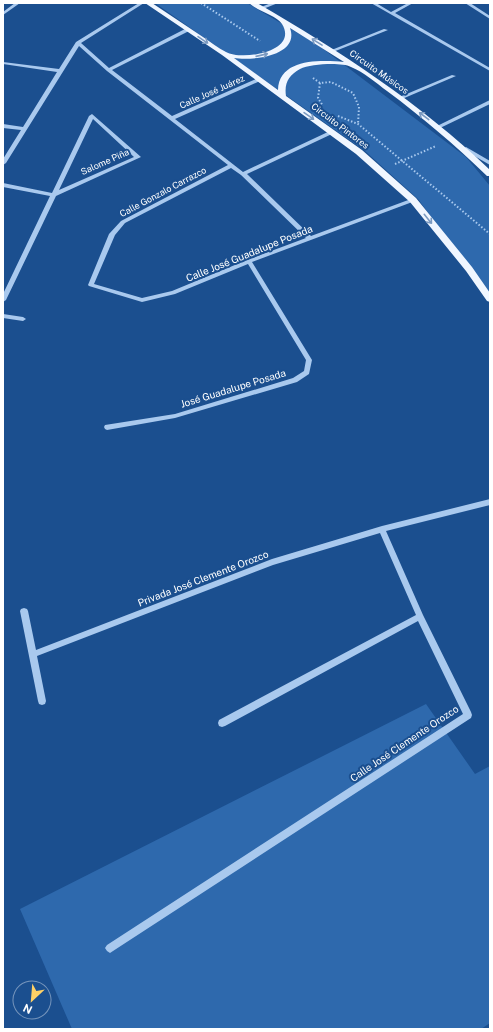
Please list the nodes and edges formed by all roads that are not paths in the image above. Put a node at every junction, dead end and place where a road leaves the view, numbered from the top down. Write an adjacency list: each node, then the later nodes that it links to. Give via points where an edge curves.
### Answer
1 (18, 3): 11 (street)
2 (142, 3): 16 (street)
3 (148, 3): 14 (main road, Circuito Pintores)
4 (252, 3): 9 (main road, Circuito Músicos)
5 (276, 3): 9 (street)
6 (373, 3): 10 (street)
7 (411, 3): 10 (street)
8 (467, 3): 12 (street)
9 (261, 8): 13 (main road, Circuito Músicos)
10 (392, 13): 22 (street)
11 (3, 14)
12 (490, 18)
13 (284, 22): 17 (main road, Circuito Músicos, one-way to 13); 18 (main road, one-way to 13, via 248,58 275,51 284,45 289,36)
14 (188, 30): 18 (main road, Circuito Pintores, one-way to 18); 21 (street)
15 (386, 30): 17 (street)
16 (78, 43): 21 (street); 23 (street)
17 (331, 51): 20 (main road, Circuito Músicos)
18 (224, 54): 25 (main road, Circuito Pintores)
19 (3, 63): 23 (street)
20 (353, 65): 26 (main road, via 312,62 298,67 282,82); 27 (main road, Circuito Músicos)
21 (109, 70): 29 (street)
22 (490, 70)
23 (60, 71): 32 (street)
24 (454, 76): 27 (street)
25 (258, 80): 26 (main road, Circuito Pintores); 29 (street, Calle José Juárez)
26 (283, 97): 33 (main road, Circuito Pintores, one-way to 33)
27 (400, 98): 31 (main road, Circuito Músicos, one-way to 27)
28 (490, 102): 31 (street)
29 (172, 118): 37 (street)
30 (3, 126): 32 (street)
31 (438, 127): 34 (main road, Circuito Músicos)
32 (24, 129): 35 (street)
33 (332, 132): 38 (street); 42 (main road, Circuito Pintores, via 359,152)
34 (466, 149): 36 (street, Circuito Músicos); 39 (main road)
35 (3, 163)
36 (490, 163)
37 (232, 165): 38 (street); 45 (street, Calle Gonzalo Carrazco, via 123,222 112,234)
38 (243, 174): 43 (street)
39 (490, 174)
40 (3, 185): 41 (street)
41 (53, 195): 41 (street, Salome Piña, via 92,116 138,157 67,188); 47 (street)
42 (413, 200): 43 (street, Calle José Guadalupe Posada); 46 (main road, Circuito Pintores, one-way to 46)
43 (310, 238): 44 (street, Calle José Guadalupe Posada)
44 (249, 261): 45 (street, Calle José Guadalupe Posada, via 173,293 142,300); 50 (street, José Guadalupe Posada, via 309,360 307,372 295,380 175,416)
45 (91, 285)
46 (490, 299)
47 (3, 300)
48 (3, 316): 49 (street)
49 (24, 319)
50 (107, 427)
51 (490, 502): 52 (street)
52 (382, 529): 54 (street, Calle José Clemente Orozco); 55 (street, Privada José Clemente Orozco, via 272,562)
53 (24, 611): 55 (street)
54 (420, 616): 57 (street); 58 (street, Calle José Clemente Orozco, via 468,715)
55 (33, 654): 56 (street)
56 (42, 700)
57 (222, 723)
58 (110, 948)

